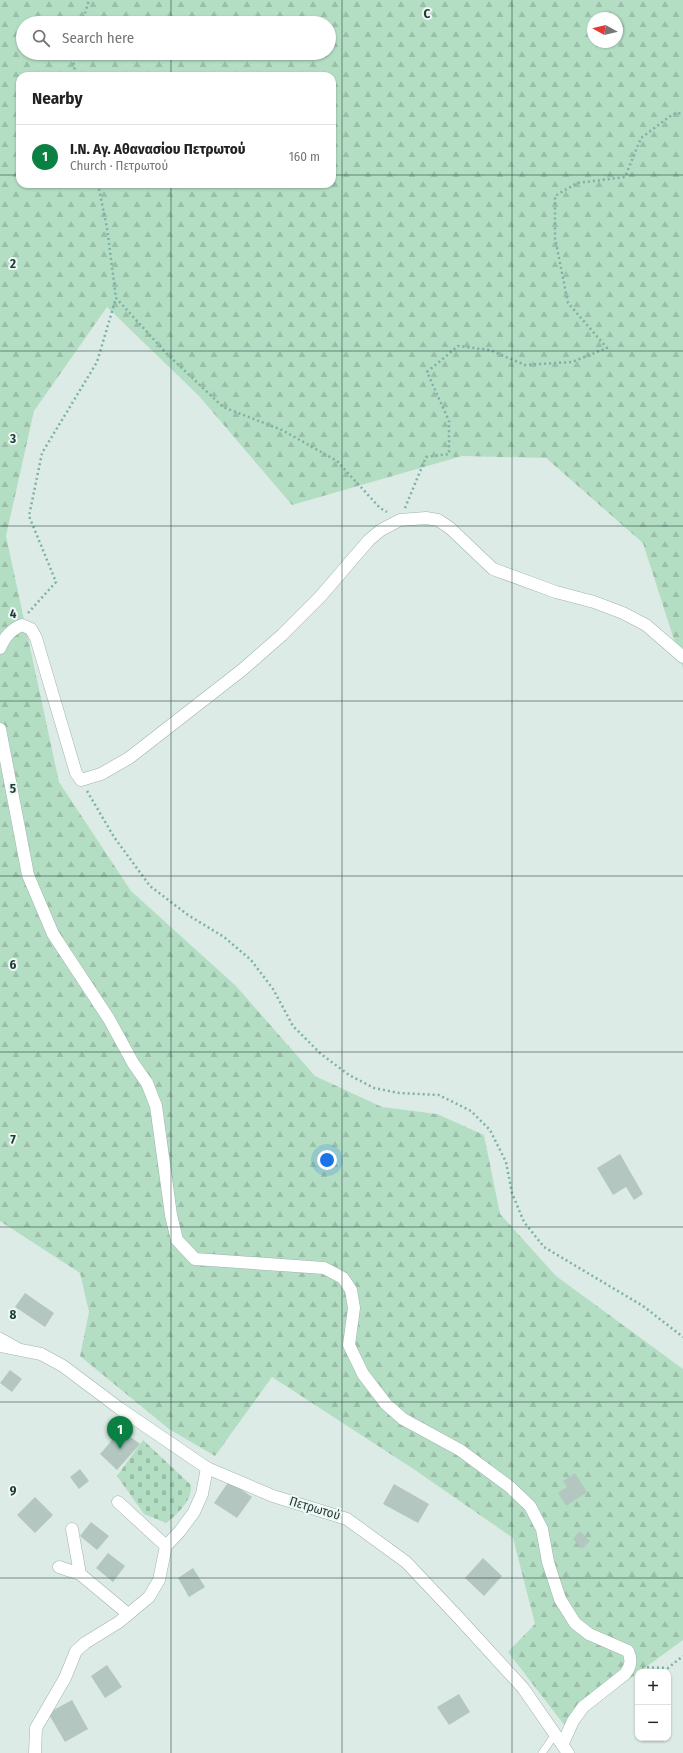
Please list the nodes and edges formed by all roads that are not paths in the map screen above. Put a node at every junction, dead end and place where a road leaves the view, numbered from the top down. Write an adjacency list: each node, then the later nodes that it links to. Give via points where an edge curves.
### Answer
1 (0, 648): 2 (street, via 4,638 14,629 22,625 31,629 36,638 76,773 81,780 101,774 129,758 242,670 320,597 369,540 381,530 400,520 426,518 438,520 450,528 493,569 623,613 646,625)
2 (683, 657)
3 (0, 729): 14 (street, via 28,875 53,934 109,1019 147,1083 156,1106 171,1215 177,1240 195,1259 324,1268 343,1278 351,1290 354,1308 349,1345 362,1374 386,1404 404,1419 460,1450 510,1487 530,1506 542,1529 548,1562 560,1599 575,1623 589,1634 628,1651 631,1658 630,1667 625,1674 583,1707)
4 (0, 1336): 6 (lane)
5 (0, 1346): 6 (street, Πετρωτού)
6 (24, 1350): 7 (street, Πετρωτού, via 41,1354 63,1366)
7 (207, 1468): 10 (street, via 202,1494 194,1512); 14 (street, Πετρωτού, via 273,1496 347,1519 406,1562 523,1688)
8 (118, 1502): 10 (street)
9 (72, 1529): 12 (street)
10 (166, 1546): 13 (street, via 158,1580 149,1596)
11 (59, 1567): 12 (street)
12 (80, 1574): 13 (street)
13 (128, 1614): 15 (street, via 76,1652 65,1678 36,1728)
14 (562, 1743): 16 (lane)
15 (35, 1753)
16 (542, 1753)

